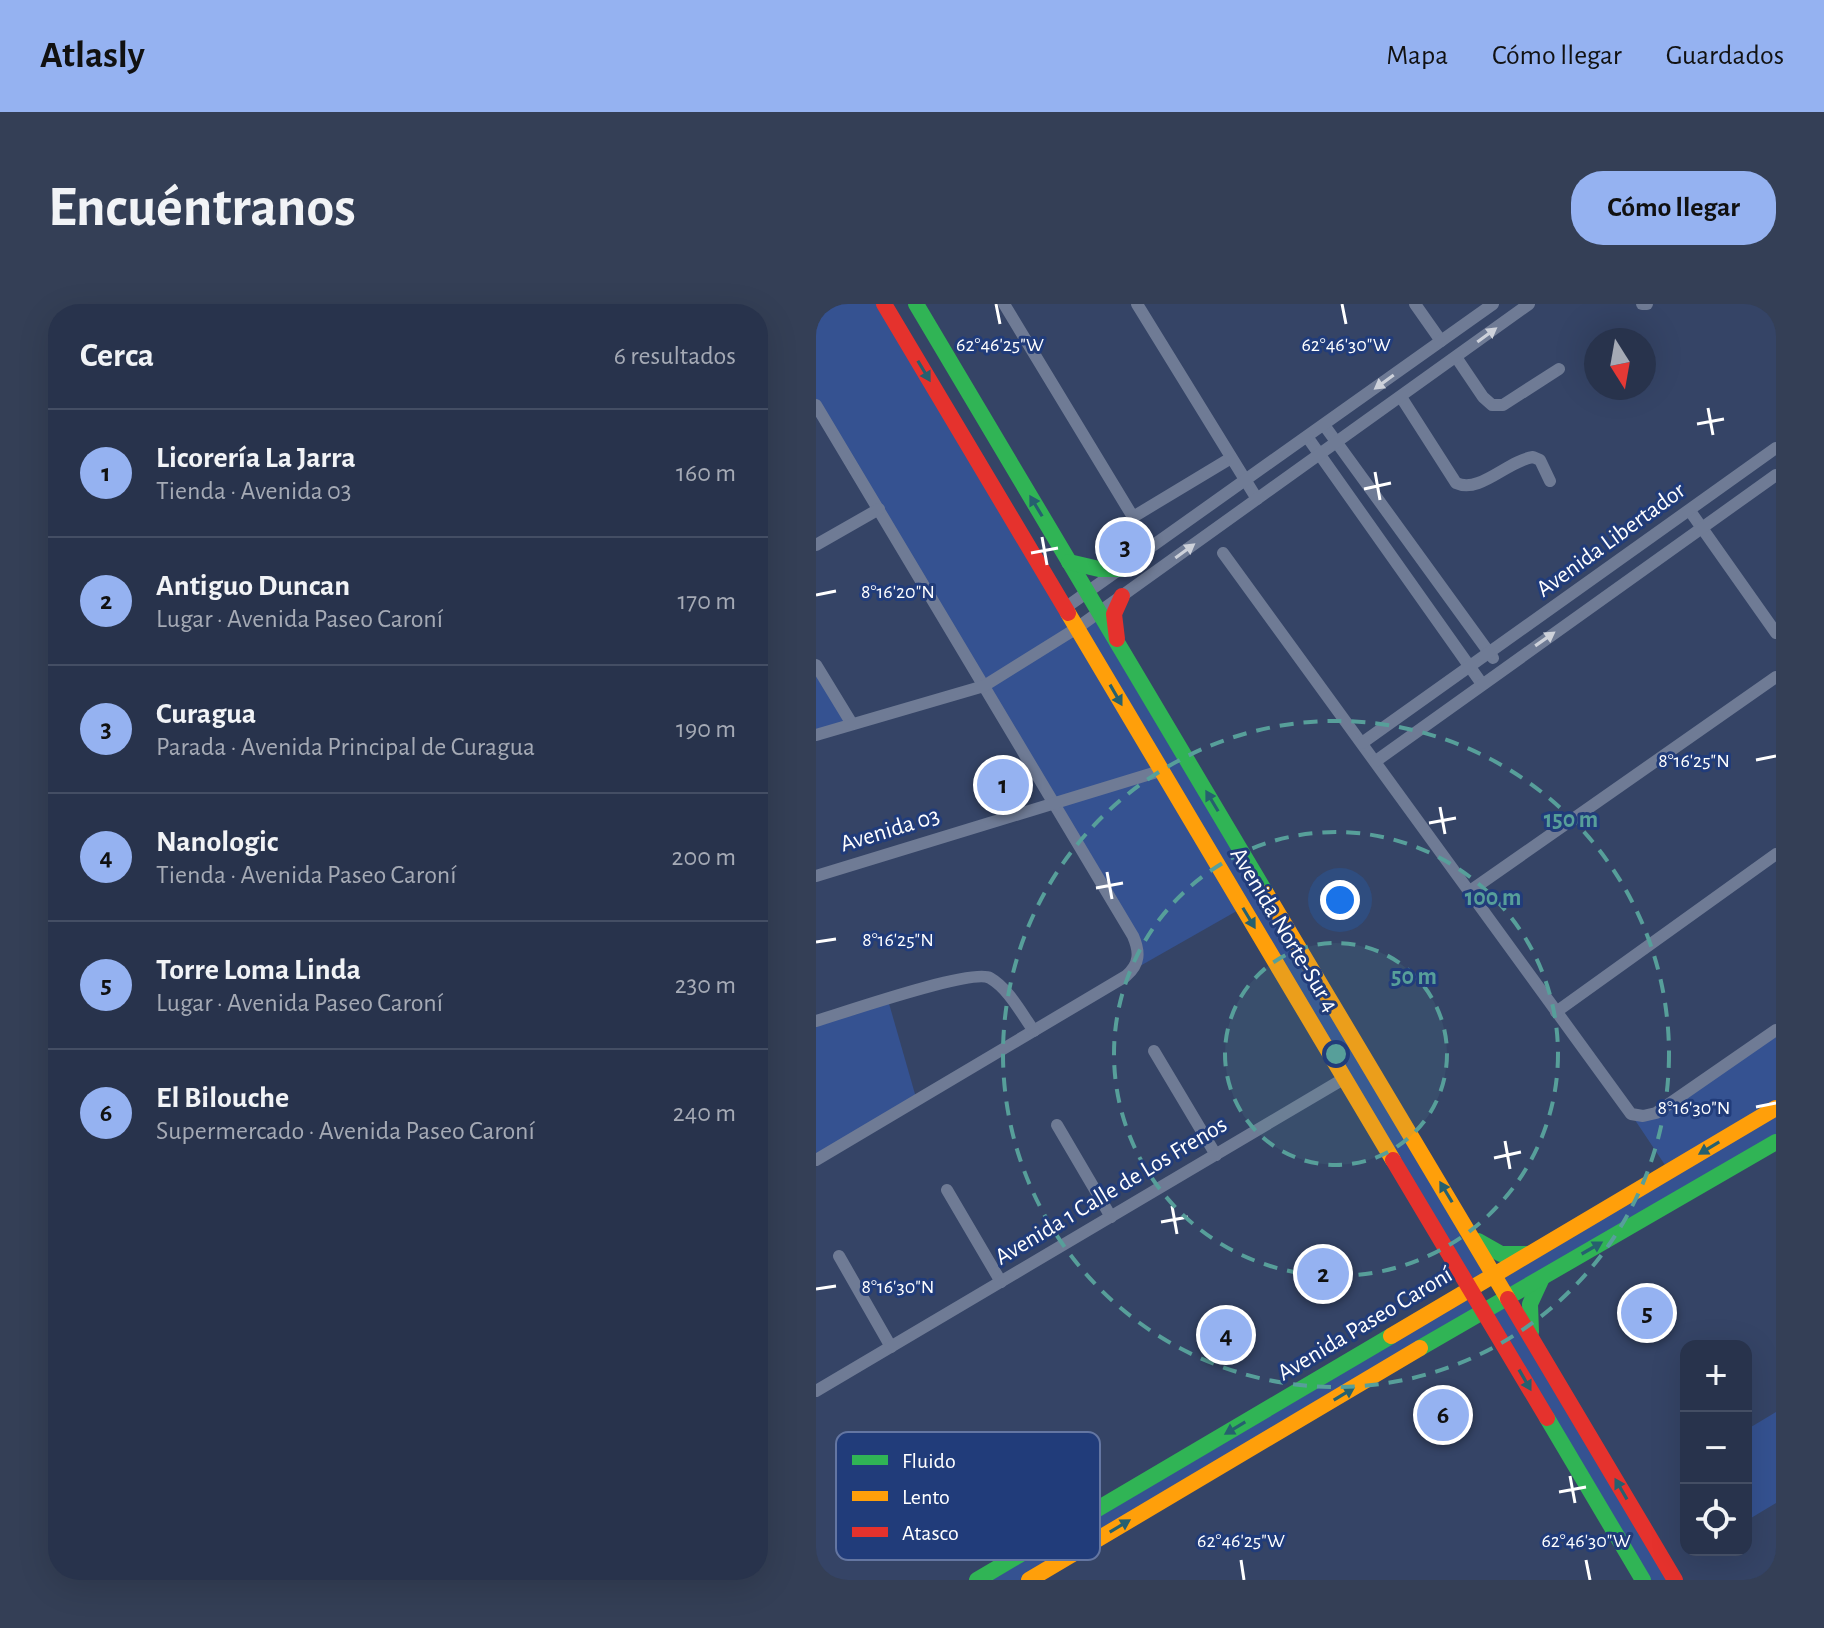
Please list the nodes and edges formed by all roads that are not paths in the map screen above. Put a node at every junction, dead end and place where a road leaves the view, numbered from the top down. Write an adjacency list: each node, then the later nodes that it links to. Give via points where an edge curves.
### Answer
1 (884, 304): 32 (main road, Avenida Norte-Sur 4, one-way to 32)
2 (916, 304): 28 (main road, Avenida Norte-Sur 4, one-way to 2)
3 (1004, 304): 18 (street, via 1133,517)
4 (1137, 304): 18 (street)
5 (1415, 304): 8 (street)
6 (1493, 304): 8 (street)
7 (1529, 304): 9 (street, one-way to 7)
8 (1441, 341): 13 (street, one-way to 13)
9 (1456, 357): 10 (street, via 1492,405 1503,405); 11 (street)
10 (1559, 369)
11 (1401, 397): 15 (street); 20 (street, via 1456,483 1477,484 1533,457)
12 (816, 405): 23 (street)
13 (1324, 425): 14 (street); 15 (street)
14 (1308, 438): 17 (street); 21 (street)
15 (1337, 443): 17 (street); 37 (street)
16 (1776, 448): 24 (street, Avenida Libertador)
17 (1320, 455): 22 (street); 39 (street)
18 (1231, 458): 21 (street)
19 (1776, 475): 25 (street, Avenida Libertador)
20 (1550, 481)
21 (1246, 482): 22 (street); 29 (street)
22 (1257, 499): 31 (street, one-way to 22)
23 (879, 509): 26 (street); 43 (street)
24 (1690, 511): 25 (street); 37 (street, Avenida Libertador)
25 (1702, 528): 35 (street); 40 (street, Avenida Libertador, one-way to 25)
26 (816, 545)
27 (1223, 553): 46 (street)
28 (1069, 562): 29 (main road); 30 (main road, Avenida Norte-Sur 4)
29 (1122, 569): 30 (street)
30 (1088, 594): 32 (street); 33 (main road, Avenida Norte-Sur 4)
31 (1122, 596): 33 (street); 36 (main road, via 1114,614)
32 (1065, 608): 34 (main road, Avenida Norte-Sur 4)
33 (1098, 613): 34 (street); 36 (main road, Avenida Norte-Sur 4)
34 (1077, 628): 43 (street); 48 (main road, Avenida Norte-Sur 4, one-way to 48)
35 (1776, 633)
36 (1117, 644): 66 (main road, Avenida Norte-Sur 4, one-way to 36)
37 (1490, 653): 39 (street, Avenida Libertador); 40 (street)
38 (816, 665): 44 (street)
39 (1470, 667): 42 (street); 46 (street, Avenida Libertador)
40 (1502, 670): 42 (street, Avenida Libertador)
41 (1776, 677): 52 (street)
42 (1482, 684): 47 (street, Avenida Libertador)
43 (984, 686): 44 (street); 49 (street)
44 (852, 724): 45 (street)
45 (816, 735)
46 (1362, 743): 47 (street)
47 (1376, 761): 52 (street)
48 (1160, 771): 49 (street, Avenida 03); 58 (main road, Avenida Norte-Sur 4, one-way to 58)
49 (1055, 803): 51 (street, Avenida 03); 56 (street, via 1139,954 1126,976)
50 (1776, 854): 53 (street)
51 (816, 876)
52 (1470, 891): 53 (street)
53 (1556, 1012): 55 (street, via 1626,1110 1636,1116 1656,1113)
54 (816, 1021): 56 (street, via 982,975 999,985)
55 (1776, 1030)
56 (1034, 1031): 63 (street)
57 (1154, 1051): 62 (street)
58 (1345, 1078): 62 (street, Avenida 1 Calle de Los Frenos); 69 (main road, Avenida Norte-Sur 4)
59 (1776, 1108): 67 (main road, Avenida Paseo Caroní, one-way to 67)
60 (1057, 1125): 65 (street)
61 (1776, 1142): 71 (main road, Avenida Paseo Caroní, one-way to 61)
62 (1216, 1155): 65 (street, Avenida 1 Calle de Los Frenos)
63 (816, 1160)
64 (947, 1190): 72 (street)
65 (1111, 1217): 72 (street, Avenida 1 Calle de Los Frenos)
66 (1473, 1238): 67 (main road, via 1501,1254); 70 (main road, Avenida Norte-Sur 4)
67 (1533, 1253): 70 (main road, Avenida Paseo Caroní)
68 (839, 1256): 80 (street)
69 (1457, 1264): 73 (main road, Avenida Norte-Sur 4); 75 (main road, via 1456,1288)
70 (1496, 1275): 73 (main road, Avenida Paseo Caroní); 74 (main road, Avenida Norte-Sur 4)
71 (1544, 1276): 74 (main road, Avenida Paseo Caroní); 79 (main road, via 1530,1304)
72 (1001, 1282): 80 (street, Avenida 1 Calle de Los Frenos)
73 (1471, 1289): 75 (main road, Avenida Paseo Caroní); 76 (main road, Avenida Norte-Sur 4)
74 (1508, 1296): 76 (main road, Avenida Paseo Caroní); 79 (main road, Avenida Norte-Sur 4)
75 (1442, 1306): 82 (main road, Avenida Paseo Caroní, one-way to 82)
76 (1484, 1311): 77 (main road, Avenida Paseo Caroní); 78 (main road, Avenida Norte-Sur 4)
77 (1460, 1325): 78 (main road, via 1482,1324); 83 (main road, Avenida Paseo Caroní, one-way to 77)
78 (1498, 1335): 88 (main road, Avenida Norte-Sur 4, one-way to 88)
79 (1532, 1337): 89 (main road, Avenida Norte-Sur 4, one-way to 79)
80 (891, 1347): 81 (street, Avenida 1 Calle de Los Frenos)
81 (816, 1391)
82 (1100, 1508)
83 (1100, 1538)
84 (1011, 1560): 86 (main road, Avenida Paseo Caroní, one-way to 86)
85 (1063, 1560): 87 (main road, Avenida Paseo Caroní, one-way to 85)
86 (977, 1580)
87 (1029, 1580)
88 (1643, 1580)
89 (1675, 1580)

